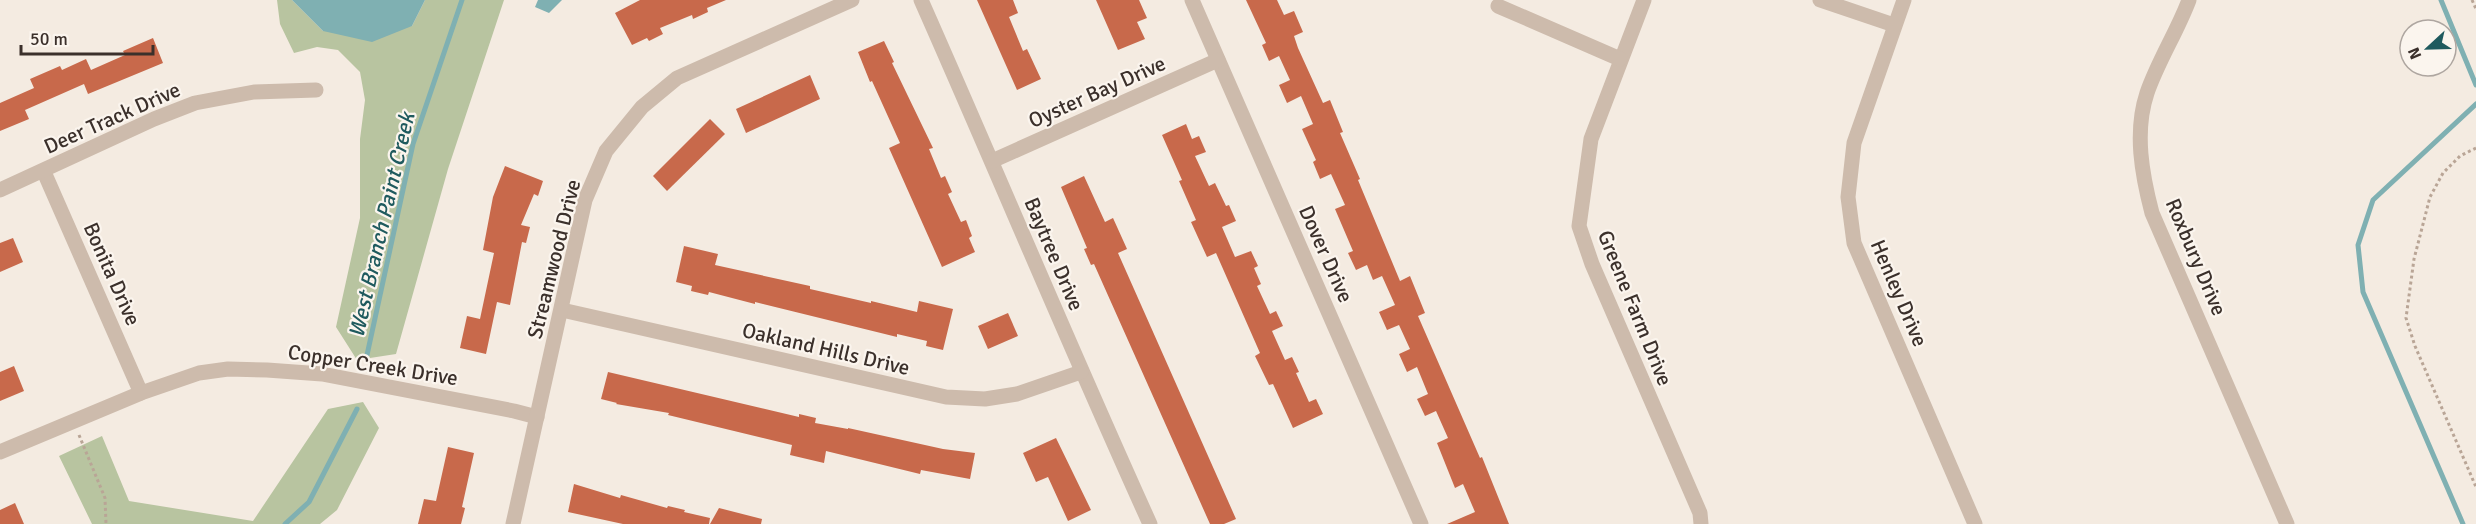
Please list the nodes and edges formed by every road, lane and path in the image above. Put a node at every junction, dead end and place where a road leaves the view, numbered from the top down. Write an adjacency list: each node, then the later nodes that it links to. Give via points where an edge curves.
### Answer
1 (852, 0): 19 (street, Streamwood Drive, via 677,78 642,107 606,151 585,200)
2 (921, 0): 16 (street, Baytree Drive)
3 (1192, 0): 13 (street, Dover Drive)
4 (1644, 0): 12 (street, Greene Farm Drive)
5 (1820, 0): 11 (street)
6 (1904, 0): 11 (street, Henley Drive)
7 (2189, 0): 32 (street, Roxbury Drive, via 2147,94 2141,130 2142,174 2152,213)
8 (2472, 0): 10 (path)
9 (1498, 6): 12 (street)
10 (2476, 9)
11 (1894, 26): 31 (street, Henley Drive, via 1854,143 1848,197 1854,243)
12 (1620, 59): 30 (street, Greene Farm Drive, via 1591,139 1579,226 1700,513)
13 (1218, 60): 16 (street, Oyster Bay Drive); 29 (street, Dover Drive)
14 (316, 90): 17 (street, Deer Track Drive, via 254,92 195,103)
15 (2476, 148): 25 (path, via 2460,156 2443,173 2430,197 2414,259 2406,318)
16 (992, 161): 20 (street, Baytree Drive)
17 (44, 172): 18 (street, Deer Track Drive); 21 (street, Bonita Drive)
18 (0, 190)
19 (562, 310): 20 (street, Oakland Hills Drive, via 946,397 985,399 1017,394); 22 (street, Streamwood Drive)
20 (1081, 372): 28 (street, Baytree Drive)
21 (141, 393): 22 (street, Copper Creek Drive, via 199,373 267,370 352,379); 23 (street, Copper Creek Drive)
22 (537, 417): 27 (street, Streamwood Drive)
23 (73, 422): 24 (street, Copper Creek Drive); 26 (path, via 105,498)
24 (0, 452)
25 (2476, 487)
26 (106, 524)
27 (513, 524)
28 (1150, 524)
29 (1421, 524)
30 (1701, 524)
31 (1976, 524)
32 (2287, 524)

